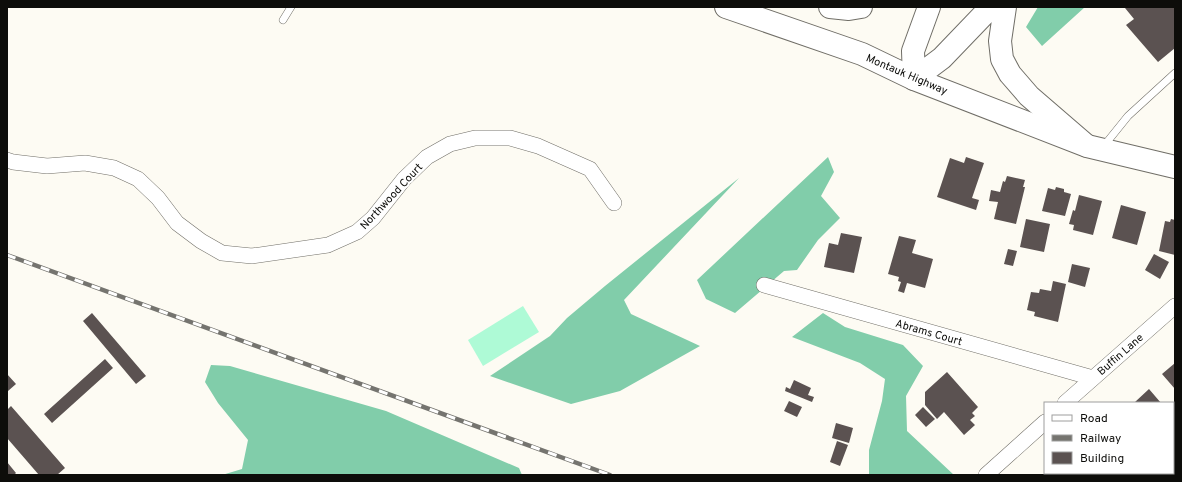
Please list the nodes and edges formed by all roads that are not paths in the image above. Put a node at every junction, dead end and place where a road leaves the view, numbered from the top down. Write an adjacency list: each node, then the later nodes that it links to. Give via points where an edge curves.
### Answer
1 (291, 7): 8 (lane)
2 (726, 7): 10 (main road, Montauk Highway, via 862,54)
3 (830, 7): 4 (main road)
4 (861, 7)
5 (929, 7): 10 (main road, via 913,51)
6 (991, 7): 10 (main road, via 942,58)
7 (1005, 7): 11 (main road, via 1000,41 1002,59 1010,74 1029,96)
8 (283, 20)
9 (1175, 73): 11 (lane)
10 (914, 79): 11 (main road, Montauk Highway)
11 (1094, 147): 13 (main road, Montauk Highway)
12 (7, 160): 14 (street, Northwood Court, via 47,166 85,163 114,168 138,179 158,198 177,223 201,241 222,253 252,256 328,245 357,232 373,218 404,179 427,158 450,144 475,138 510,138 590,169)
13 (1175, 167)
14 (614, 203)
15 (764, 285): 17 (street, Abrams Court)
16 (1175, 306): 17 (street, Buffin Lane)
17 (1093, 378): 18 (street, Buffin Lane)
18 (1067, 402)
19 (1044, 423): 20 (street)
20 (986, 475)

